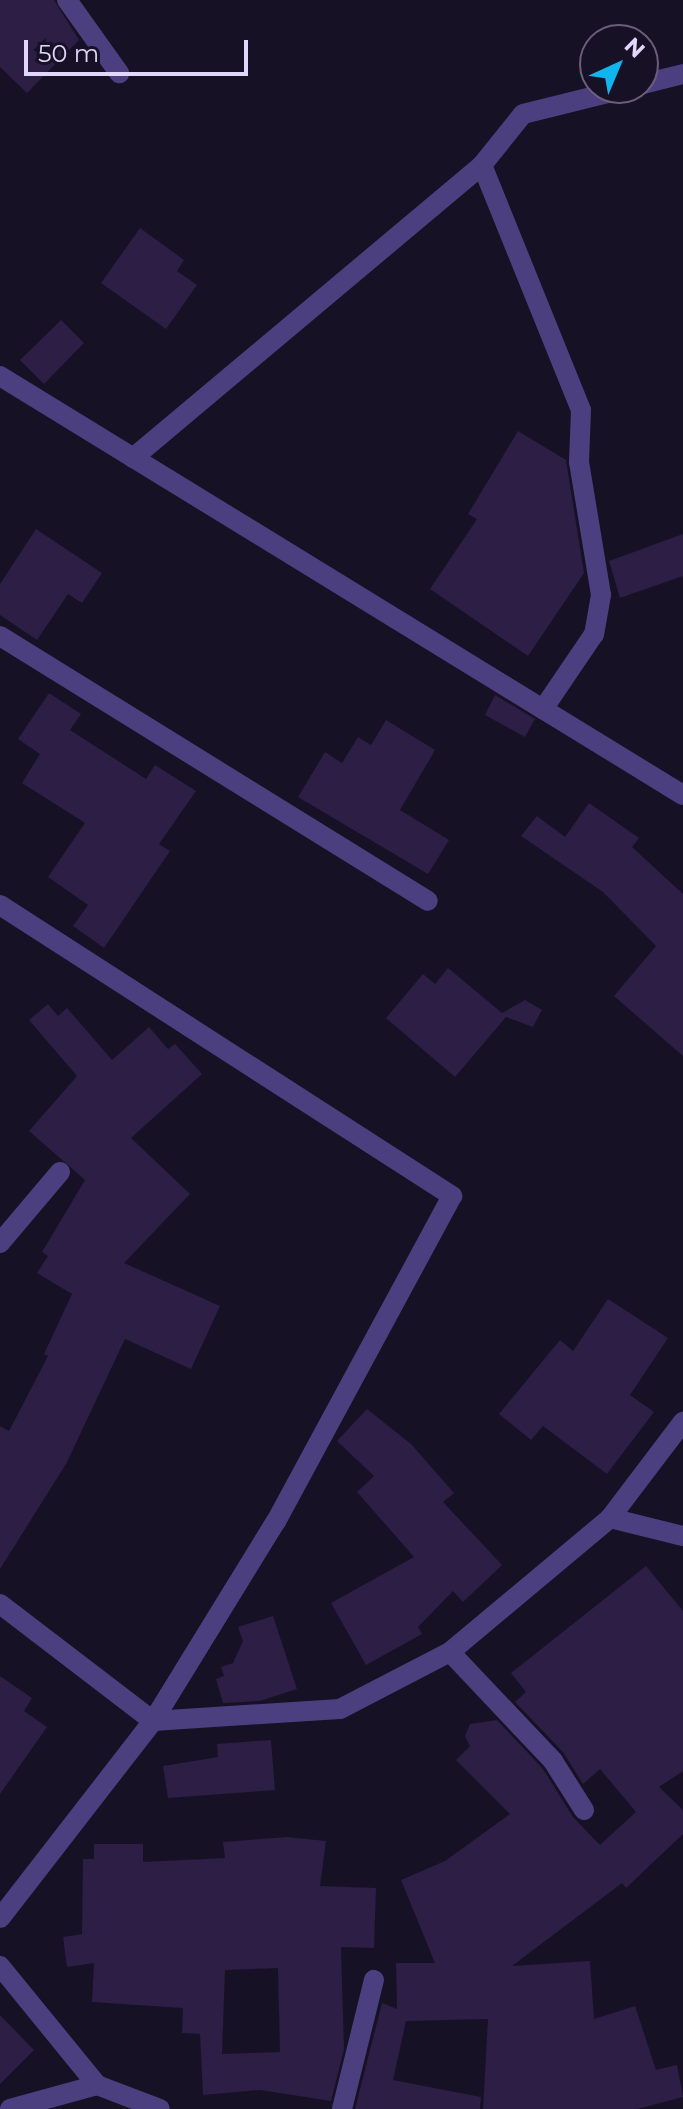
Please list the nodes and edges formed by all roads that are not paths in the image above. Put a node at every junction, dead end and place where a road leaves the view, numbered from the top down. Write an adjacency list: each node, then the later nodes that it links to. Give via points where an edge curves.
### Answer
1 (67, 0): 2 (street)
2 (119, 73)
3 (683, 74): 4 (street)
4 (659, 80)
5 (579, 100): 6 (street, via 523,114)
6 (482, 165): 8 (street); 10 (street, via 581,410 579,462 601,595 594,634)
7 (0, 376): 8 (street)
8 (133, 458): 10 (street)
9 (0, 636): 12 (street)
10 (543, 709): 11 (street)
11 (683, 795)
12 (428, 901)
13 (0, 905): 21 (street, via 452,1196 276,1521)
14 (60, 1172): 15 (street)
15 (0, 1243)
16 (683, 1422): 17 (street)
17 (610, 1518): 18 (street); 20 (street)
18 (683, 1536)
19 (0, 1604): 21 (street)
20 (450, 1652): 21 (street, via 340,1709); 22 (street, via 553,1761)
21 (153, 1721): 23 (street)
22 (584, 1810)
23 (0, 1918)
24 (0, 1966): 26 (street)
25 (374, 1980): 29 (street)
26 (97, 2085): 27 (street); 28 (street)
27 (10, 2109)
28 (160, 2109)
29 (342, 2109)

